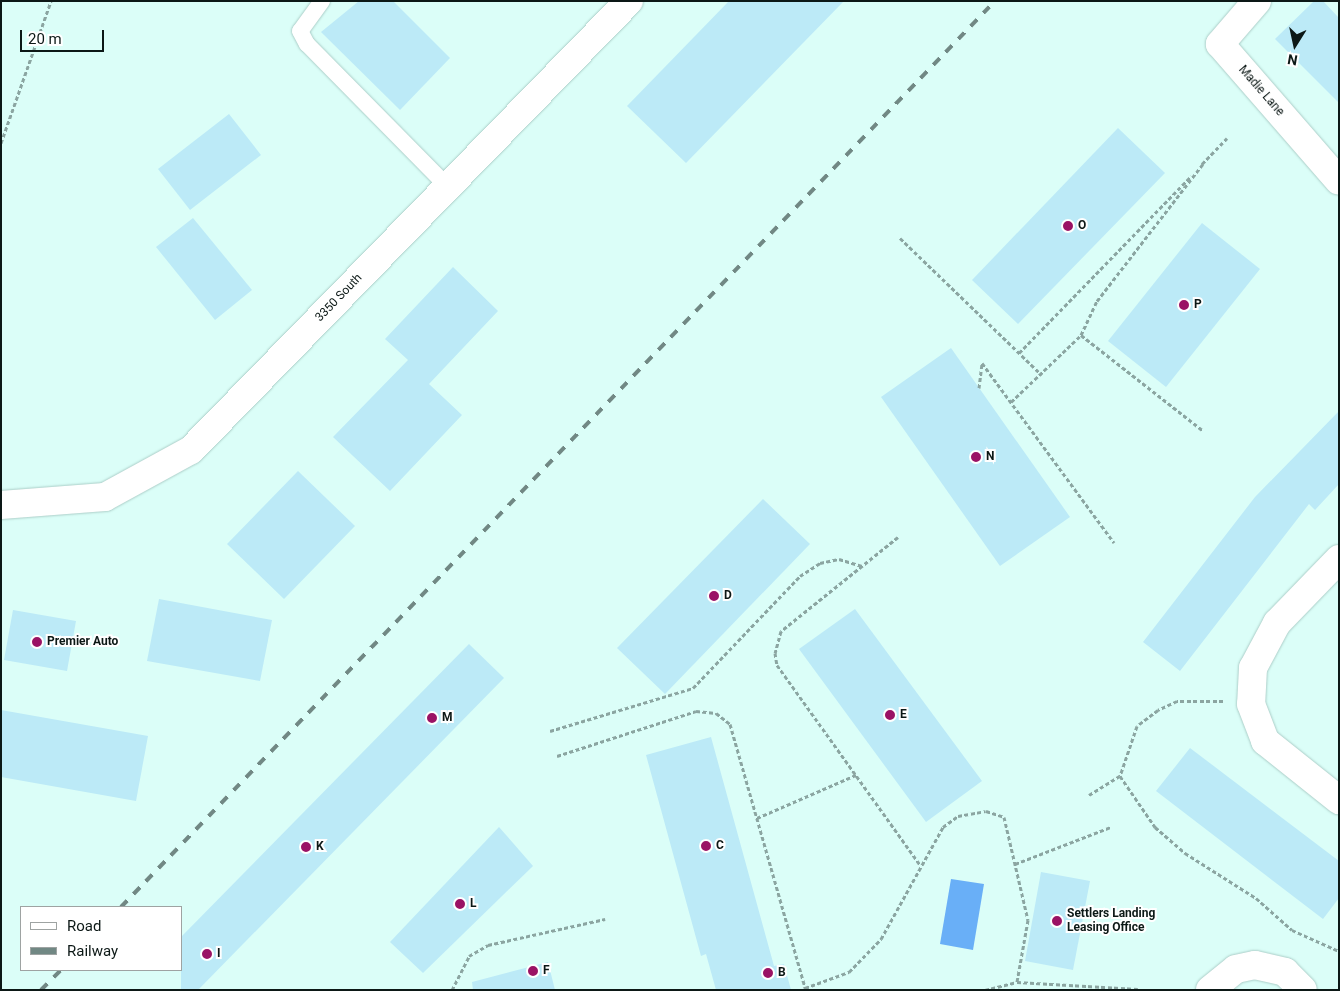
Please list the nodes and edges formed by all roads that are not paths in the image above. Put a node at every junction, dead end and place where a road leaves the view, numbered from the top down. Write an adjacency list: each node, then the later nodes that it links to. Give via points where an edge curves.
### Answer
1 (322, 1): 5 (lane, via 300,31 307,44)
2 (629, 1): 5 (street, 3350 South)
3 (1258, 1): 4 (street, Madie Lane, via 1220,44)
4 (1339, 181)
5 (448, 187): 6 (street, 3350 South, via 191,450 105,497)
6 (1, 505)
7 (1339, 559): 8 (street, via 1277,623 1253,668 1251,704 1265,741)
8 (1339, 800)
9 (1210, 990): 10 (street, via 1236,969 1255,965 1285,972)
10 (1303, 990)

